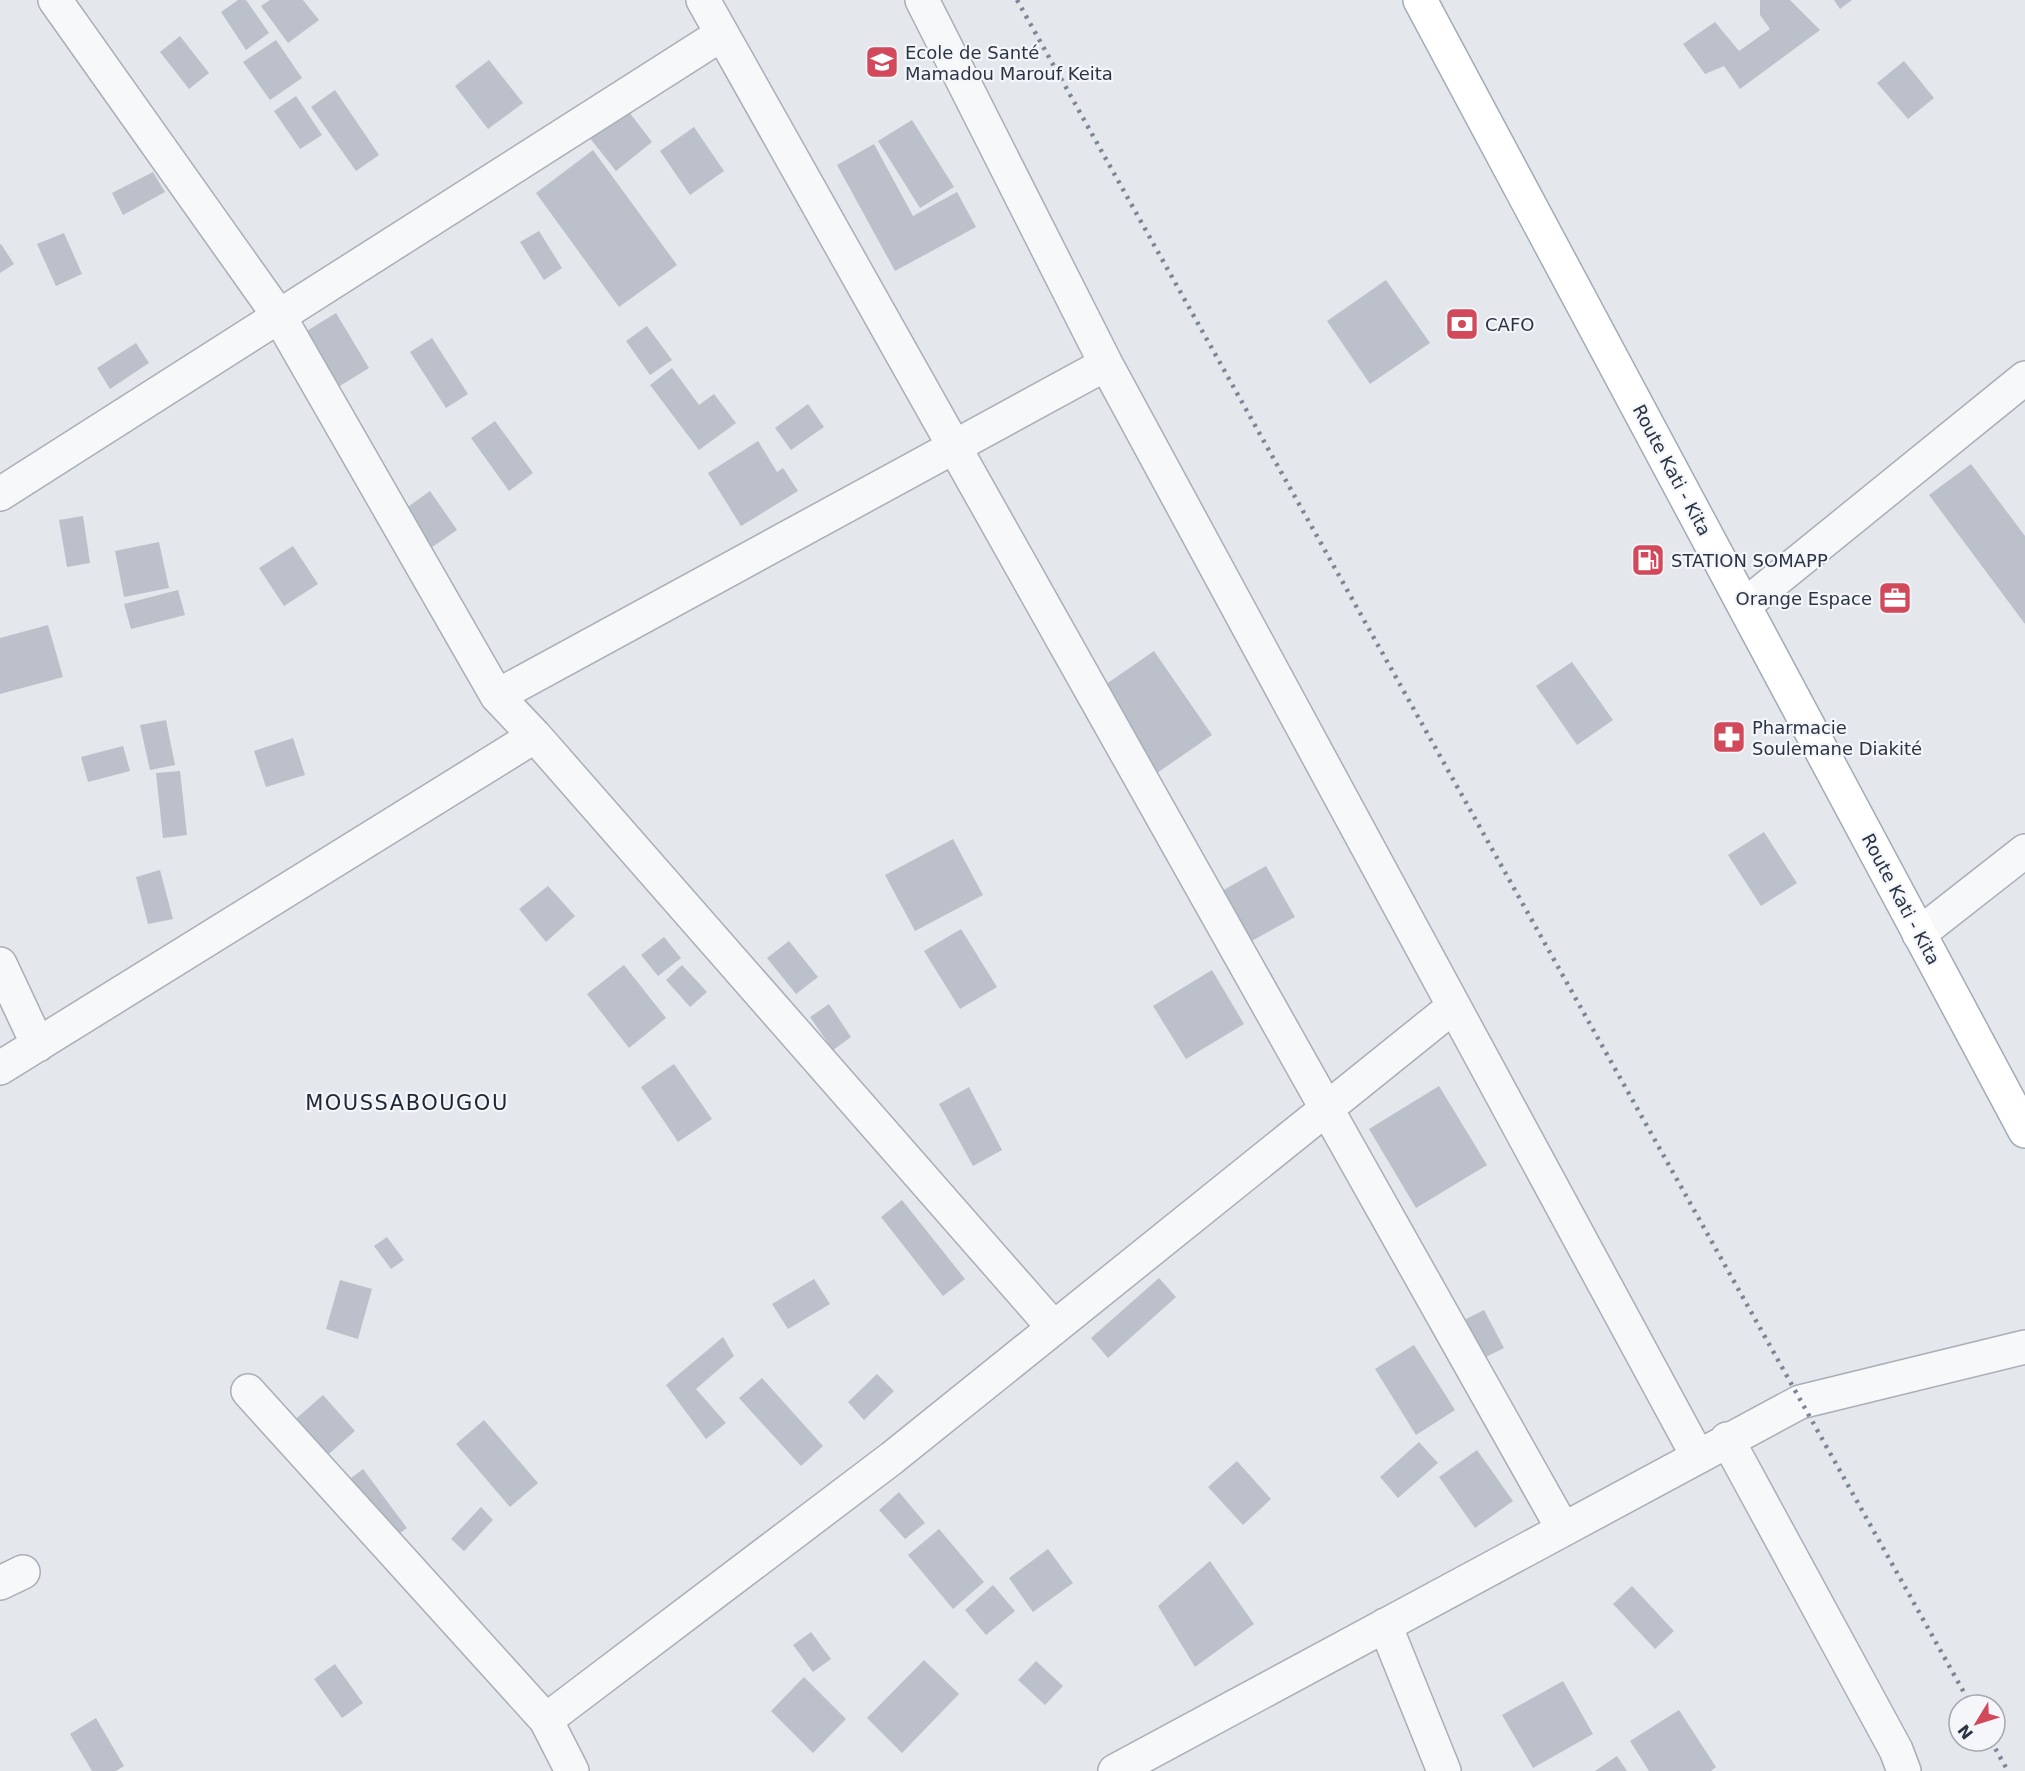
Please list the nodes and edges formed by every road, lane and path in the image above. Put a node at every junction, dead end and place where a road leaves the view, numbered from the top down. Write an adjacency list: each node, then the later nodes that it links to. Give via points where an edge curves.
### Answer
1 (55, 0): 6 (street)
2 (703, 0): 5 (street)
3 (922, 0): 7 (street)
4 (1420, 0): 11 (main road, Route Kati - Kita)
5 (722, 34): 6 (street); 9 (street)
6 (279, 316): 10 (street); 12 (street)
7 (1106, 364): 9 (street); 17 (street)
8 (2025, 378): 11 (street)
9 (954, 446): 12 (street); 20 (street)
10 (0, 494)
11 (1745, 604): 15 (main road, Route Kati - Kita)
12 (497, 696): 13 (street)
13 (535, 736): 18 (street); 22 (street)
14 (2025, 851): 15 (street)
15 (1919, 934): 21 (main road, Route Kati - Kita)
16 (0, 964): 18 (street)
17 (1453, 1007): 20 (street); 26 (street)
18 (38, 1044): 19 (street)
19 (0, 1068)
20 (1327, 1109): 22 (street); 27 (street)
21 (2025, 1131)
22 (1054, 1328): 29 (street, via 892,1458)
23 (2025, 1347): 25 (street, via 1800,1402)
24 (248, 1391): 29 (street)
25 (1727, 1439): 26 (street); 33 (street)
26 (1697, 1455): 27 (street)
27 (1563, 1529): 28 (street)
28 (1385, 1625): 31 (street); 32 (street)
29 (546, 1720): 30 (street)
30 (572, 1771)
31 (1115, 1771)
32 (1444, 1771)
33 (1904, 1771)

